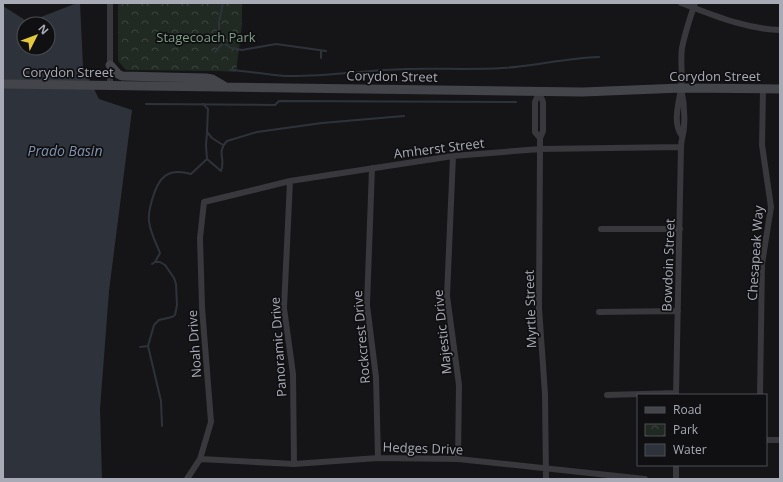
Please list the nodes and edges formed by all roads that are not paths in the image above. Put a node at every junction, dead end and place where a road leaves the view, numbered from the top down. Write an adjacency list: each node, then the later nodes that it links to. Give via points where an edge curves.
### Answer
1 (110, 3): 5 (street)
2 (681, 3): 3 (street)
3 (694, 5): 4 (street, via 738,23); 9 (street, Bowdoin Street, via 686,25 682,49)
4 (780, 30)
5 (110, 65): 7 (street); 8 (main road, via 122,76 206,78)
6 (3, 84): 7 (main road, Corydon Street)
7 (110, 85): 8 (main road, Corydon Street)
8 (225, 87): 12 (main road, Corydon Street)
9 (681, 88): 10 (main road, Corydon Street); 12 (main road, Corydon Street); 13 (street, Bowdoin Street, via 677,101 677,130 682,136)
10 (762, 89): 11 (main road, Corydon Street); 24 (street, Chesapeak Way, via 762,145 771,207 762,264)
11 (780, 89)
12 (539, 92): 14 (street, Myrtle Street, via 535,102 535,132 540,138)
13 (681, 146): 14 (street, Amherst Street); 20 (street, Bowdoin Street)
14 (540, 149): 15 (street, Amherst Street); 34 (street, Myrtle Street, via 539,308 545,394)
15 (453, 156): 16 (street, Amherst Street); 31 (street, Majestic Drive, via 447,296 459,385)
16 (372, 168): 17 (street, Amherst Street); 29 (street, Rockcrest Drive, via 367,304 376,377)
17 (290, 181): 18 (street, Amherst Street); 32 (street, Panoramic Drive, via 284,308 293,374)
18 (204, 202): 30 (street, Noah Drive, via 200,238 202,307 211,422)
19 (601, 229): 20 (street)
20 (680, 229): 21 (street, Bowdoin Street)
21 (678, 311): 22 (street); 23 (street, Bowdoin Street)
22 (599, 312)
23 (676, 394)
24 (760, 394)
25 (607, 395): 26 (street)
26 (637, 395)
27 (767, 440): 28 (street)
28 (780, 440)
29 (378, 458): 31 (street, Hedges Drive); 32 (street, Hedges Drive)
30 (200, 459): 32 (street, Hedges Drive); 35 (street, Noah Drive)
31 (458, 459): 34 (street, Hedges Drive)
32 (294, 464)
33 (676, 466): 38 (street)
34 (546, 468): 36 (street, Myrtle Street); 37 (street, Hedges Drive)
35 (187, 479)
36 (546, 479)
37 (645, 479)
38 (676, 479)

